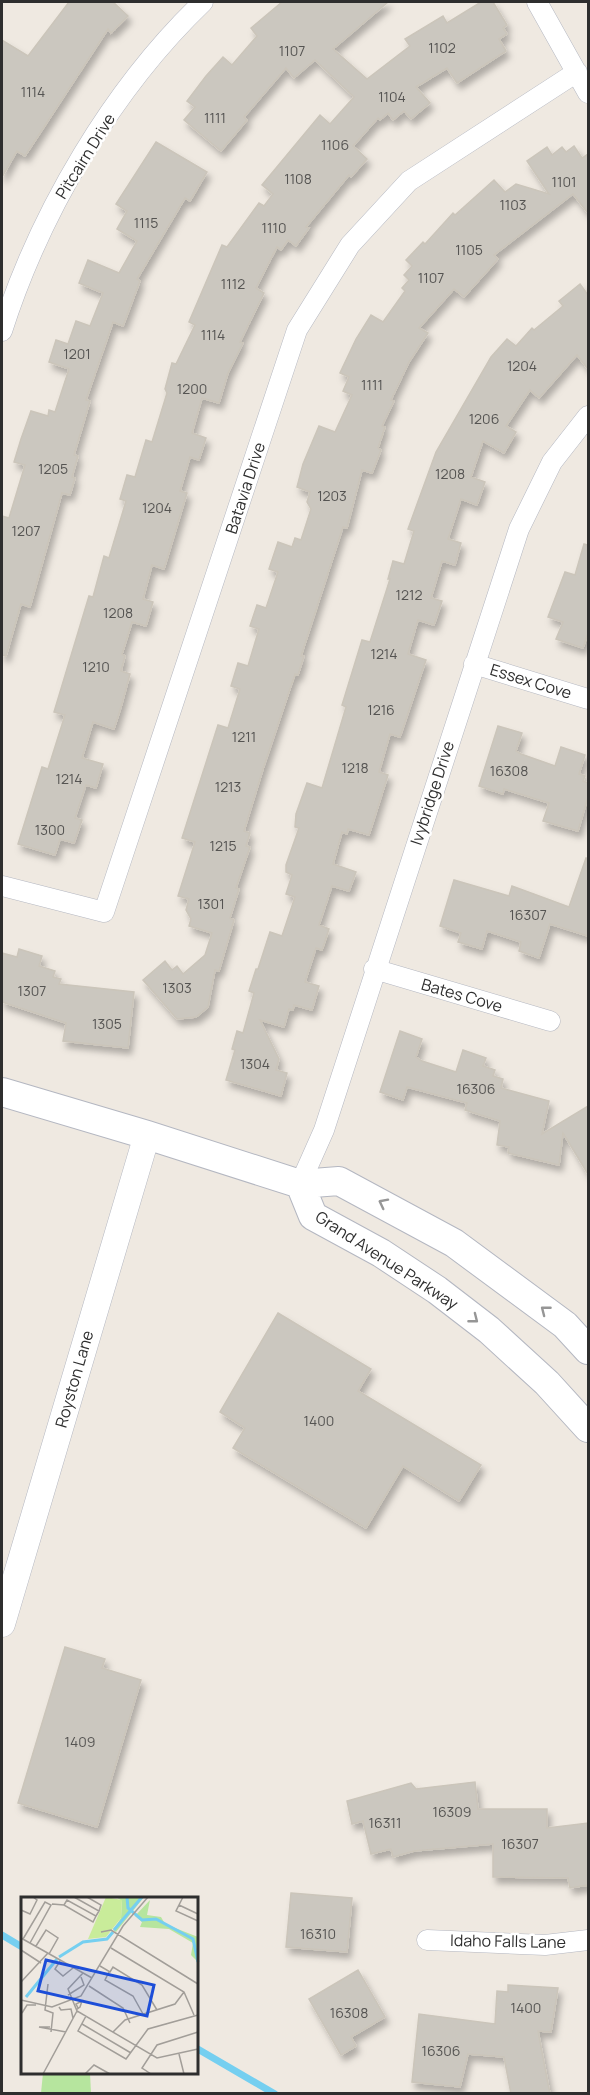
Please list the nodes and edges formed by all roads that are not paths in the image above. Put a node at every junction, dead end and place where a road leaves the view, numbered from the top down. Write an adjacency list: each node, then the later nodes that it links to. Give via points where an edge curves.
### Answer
1 (203, 2): 5 (street, Pitcairn Drive, via 128,89 83,155 47,218)
2 (537, 2): 3 (street)
3 (577, 72): 4 (street); 9 (street, Batavia Drive, via 410,180 350,245 297,330 104,912)
4 (588, 93)
5 (2, 331)
6 (588, 416): 7 (street, Ivybridge Drive, via 552,462 519,529)
7 (474, 664): 8 (street, Essex Cove); 10 (street, Ivybridge Drive)
8 (588, 699)
9 (2, 886)
10 (374, 969): 11 (street, Bates Cove); 14 (street, Ivybridge Drive, via 324,1130)
11 (550, 1021)
12 (2, 1092): 13 (main road, Grand Avenue Parkway)
13 (147, 1135): 14 (main road, Grand Avenue Parkway); 17 (street, Royston Lane)
14 (300, 1184): 15 (main road, Grand Avenue Parkway, one-way to 14, via 565,1325 515,1286 426,1227 339,1180); 16 (main road, Grand Avenue Parkway, one-way to 16, via 313,1216 381,1253 489,1330 547,1383)
15 (588, 1350)
16 (588, 1428)
17 (2, 1624)
18 (427, 1940): 19 (street, Idaho Falls Lane, via 545,1945)
19 (588, 1940)

